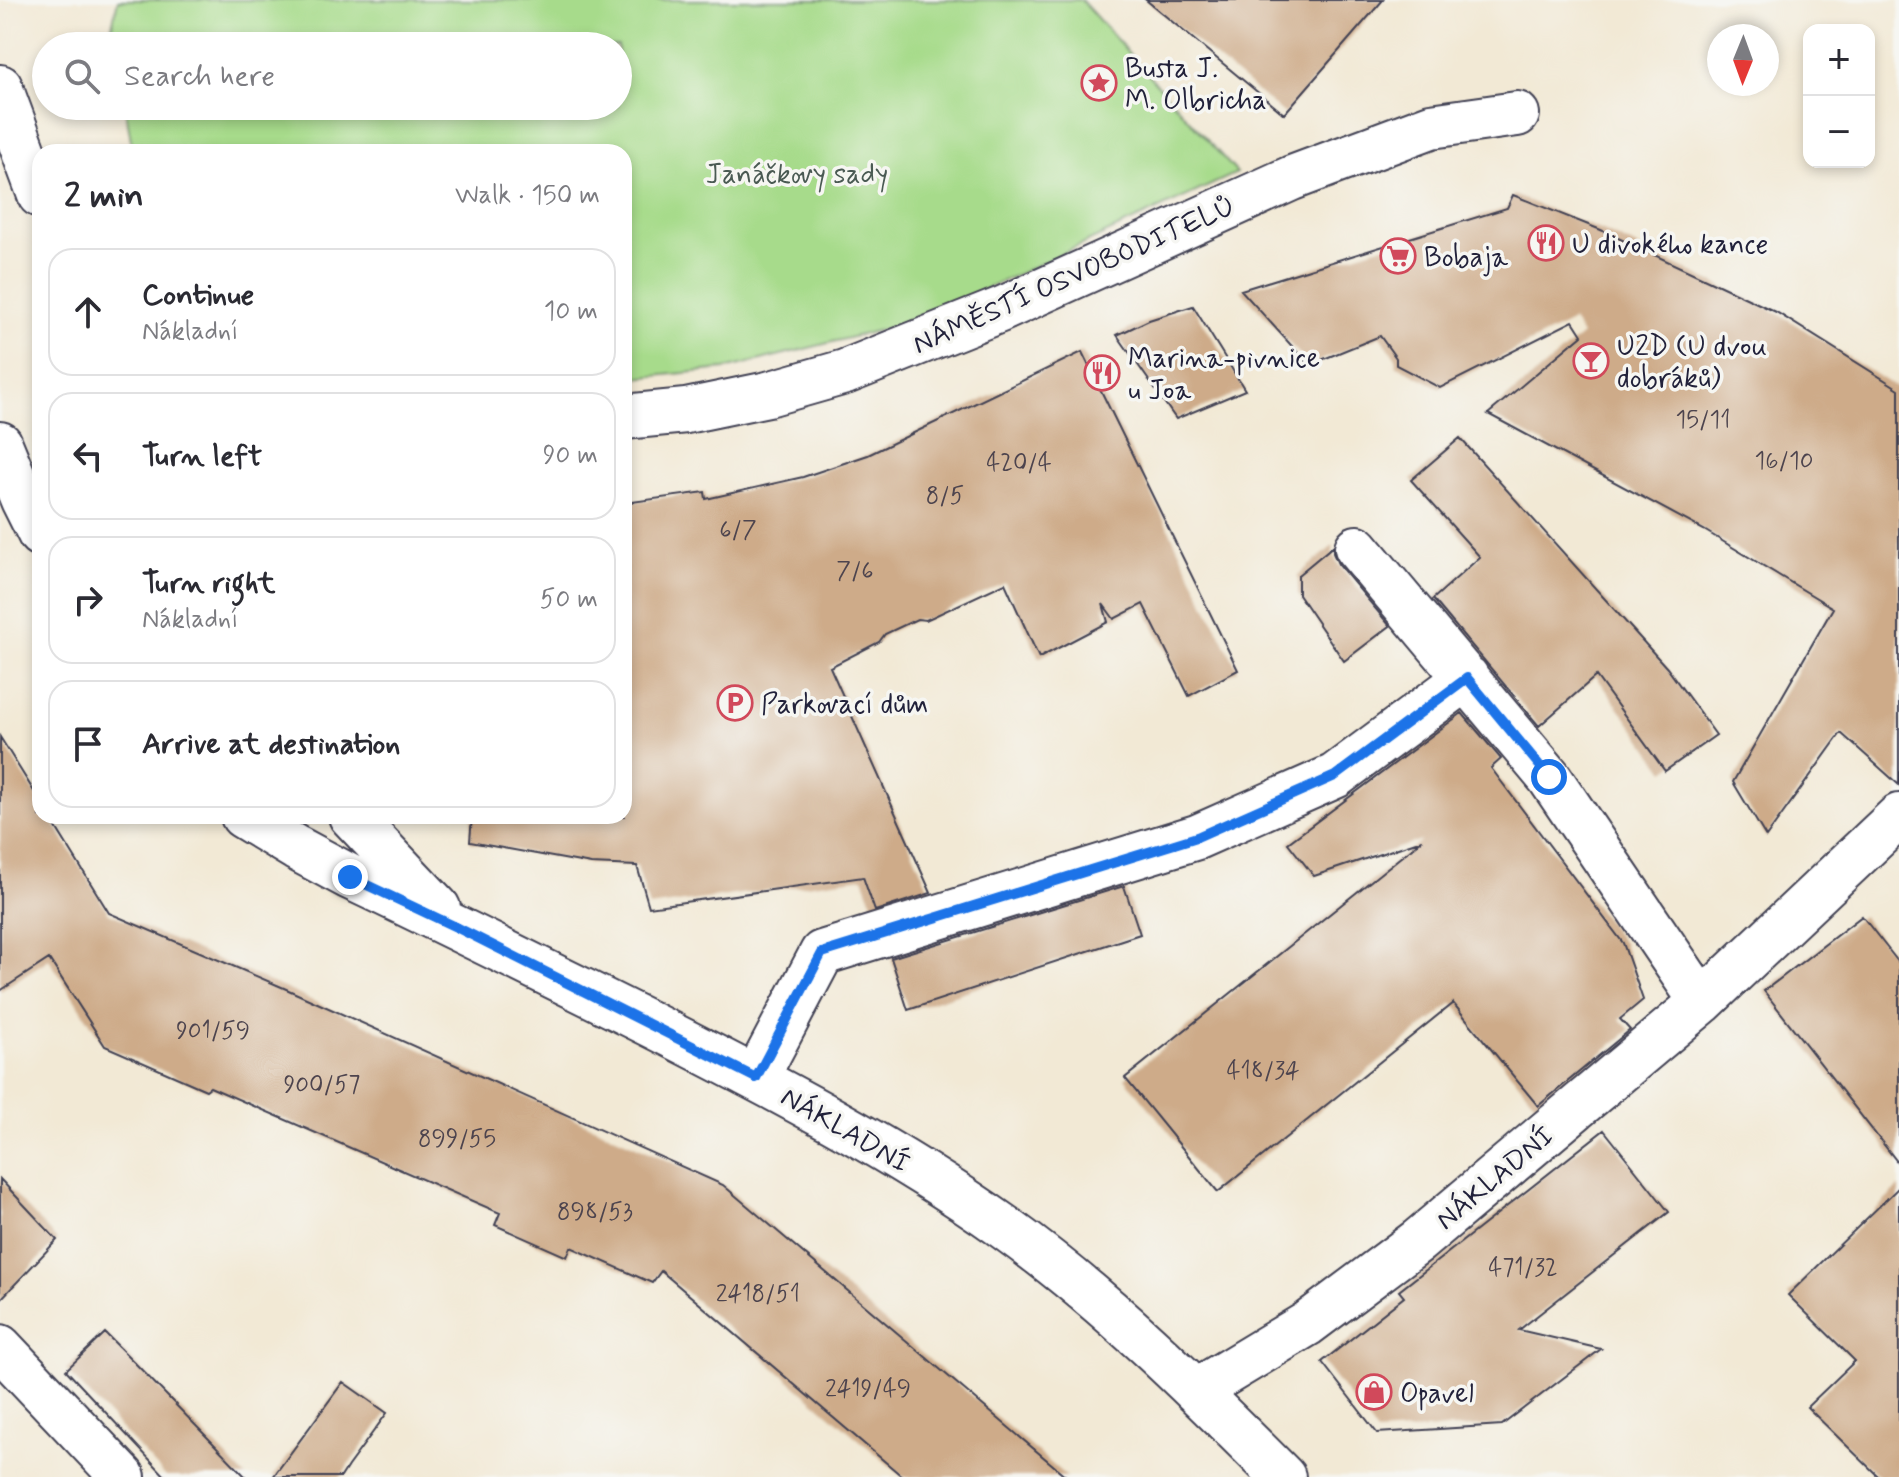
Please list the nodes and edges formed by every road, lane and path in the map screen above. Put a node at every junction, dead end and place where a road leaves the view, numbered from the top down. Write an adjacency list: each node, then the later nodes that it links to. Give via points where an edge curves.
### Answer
1 (0, 87): 3 (street)
2 (1517, 114): 4 (street, NÁMĚSTÍ OSVOBODITELŮ, via 1431,126 1292,178 1000,310 845,372 768,394)
3 (32, 173)
4 (632, 416)
5 (0, 444): 6 (street)
6 (32, 518)
7 (1357, 548): 8 (street)
8 (1467, 678): 13 (street, via 1549,777); 14 (street, via 1335,776 1197,837 822,953)
9 (1899, 816): 13 (street, NÁKLADNÍ)
10 (256, 824): 12 (street, NÁKLADNÍ, via 309,856)
11 (359, 824): 12 (street, NÁKLADNÍ)
12 (456, 927): 14 (street, NÁKLADNÍ)
13 (1702, 1002): 16 (street, NÁKLADNÍ, via 1418,1241 1307,1324)
14 (756, 1078): 16 (street, NÁKLADNÍ, via 885,1149 1005,1228 1112,1312)
15 (0, 1347): 17 (street)
16 (1196, 1391): 18 (street, NÁKLADNÍ)
17 (123, 1477)
18 (1283, 1477)

